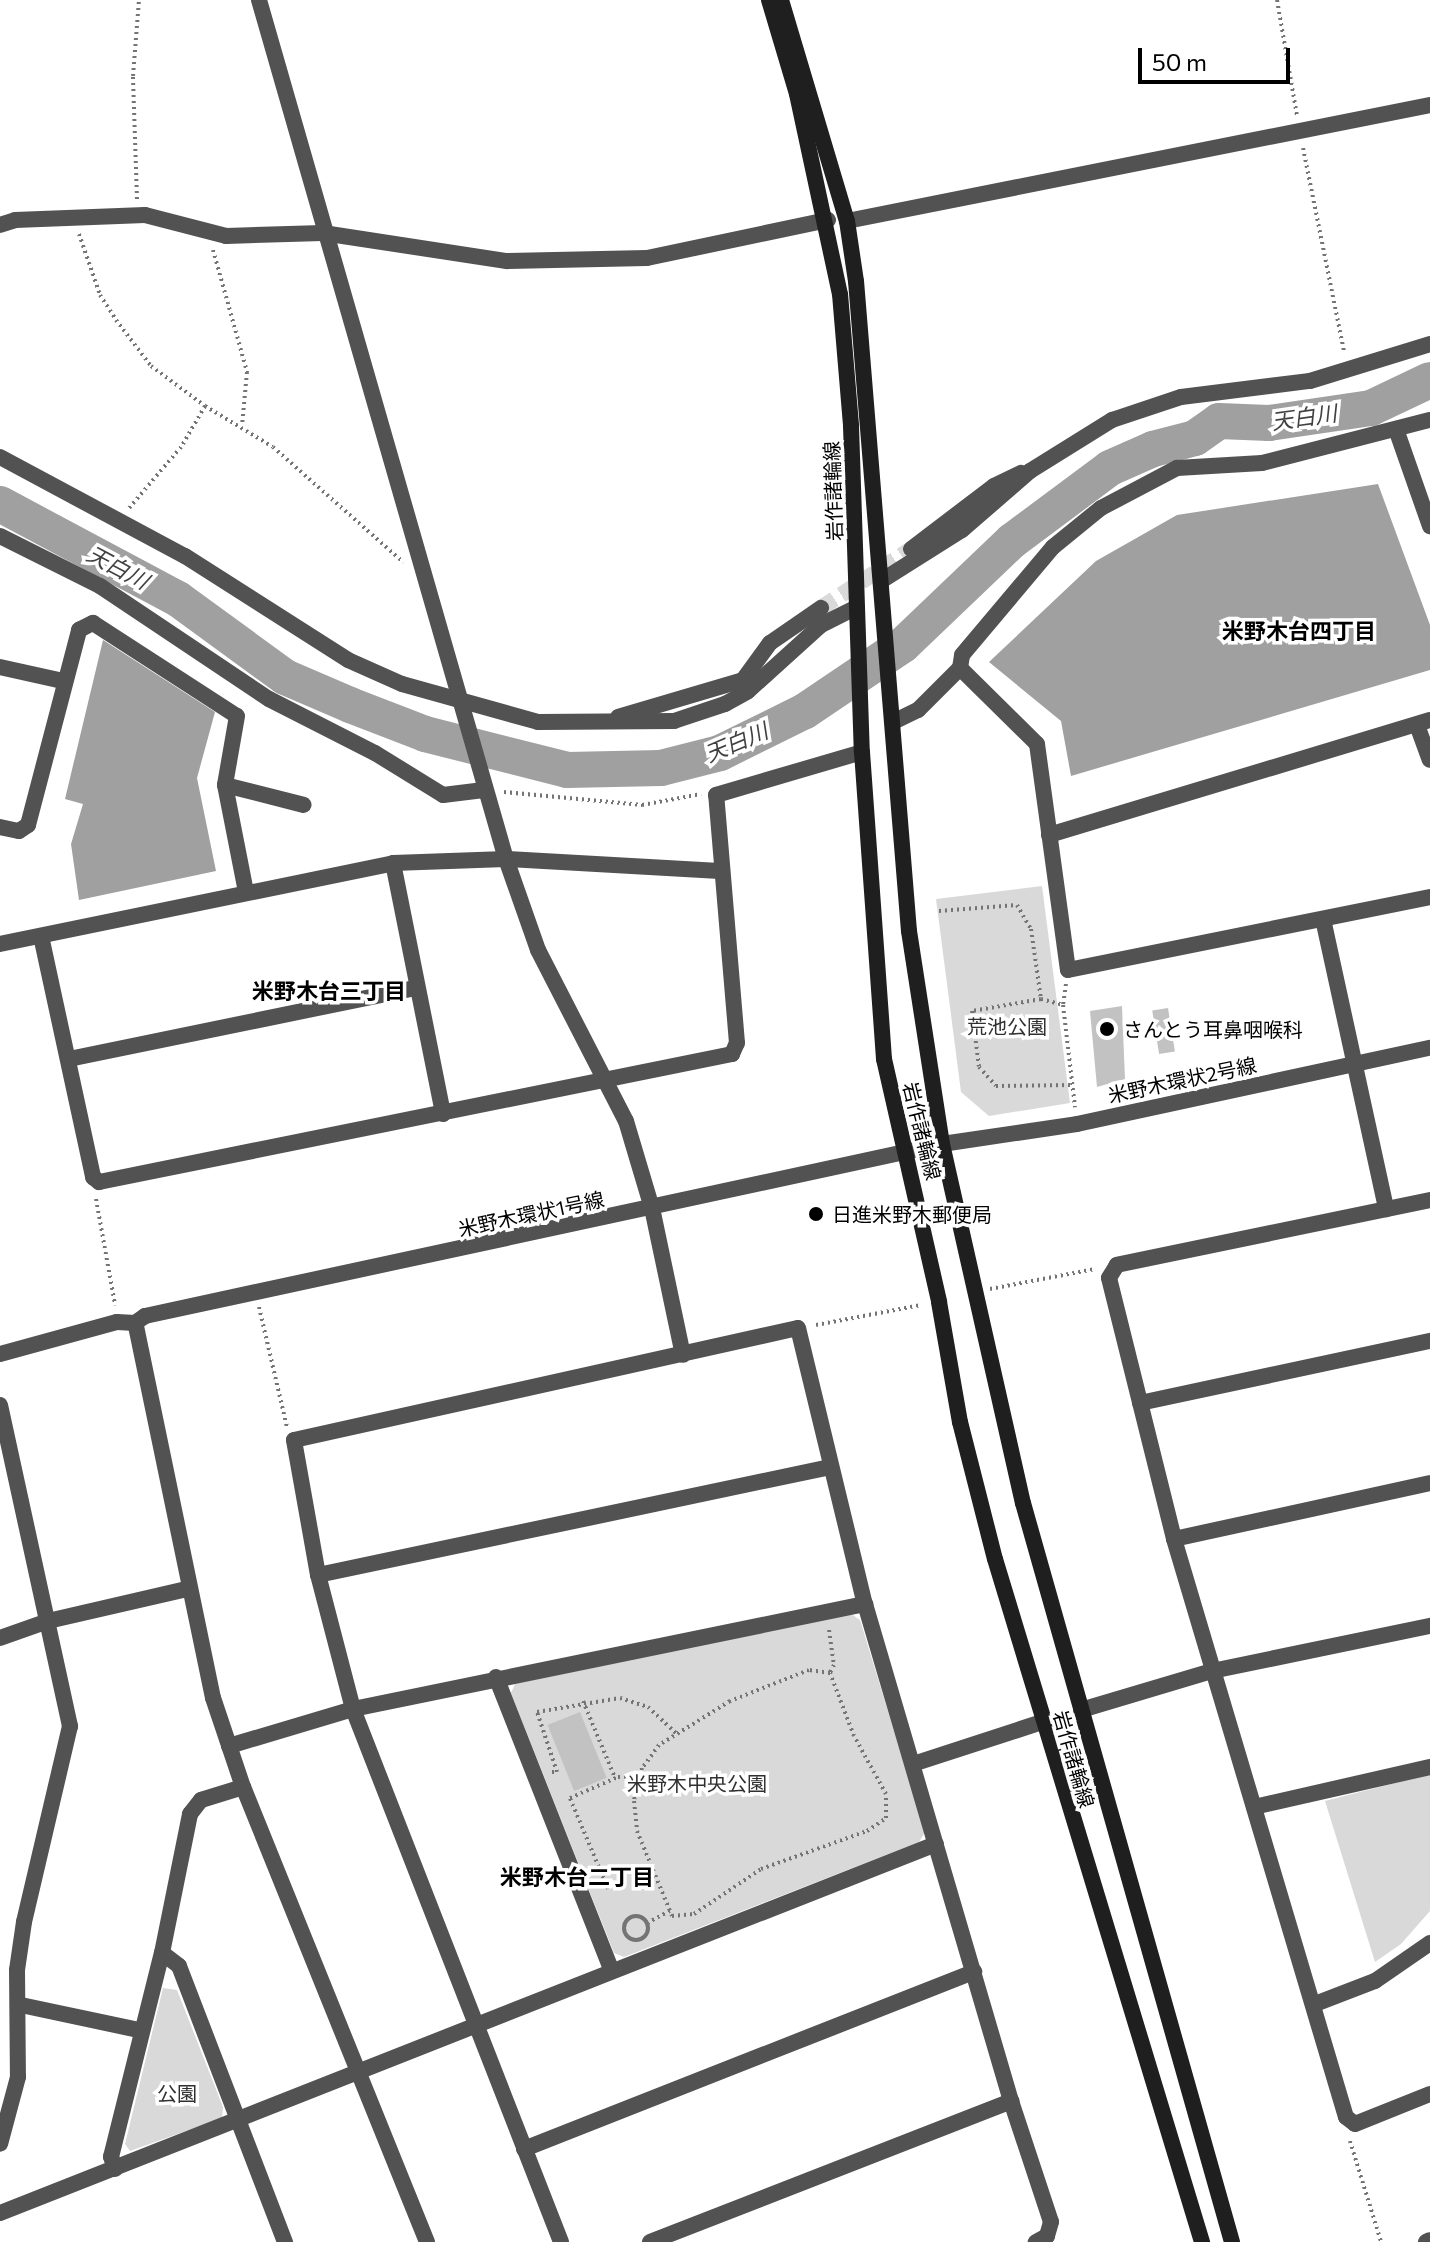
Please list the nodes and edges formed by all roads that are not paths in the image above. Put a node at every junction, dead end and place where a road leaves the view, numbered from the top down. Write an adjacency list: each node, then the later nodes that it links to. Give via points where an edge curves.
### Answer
1 (259, 0): 8 (street)
2 (769, 0): 5 (main road, 岩作諸輪線)
3 (781, 0): 6 (main road, 岩作諸輪線)
4 (1430, 105): 6 (street)
5 (828, 220): 8 (street, via 631,259 507,261); 19 (main road, 岩作諸輪線, via 851,426)
6 (847, 221): 17 (main road, 岩作諸輪線)
7 (0, 225): 8 (street, via 145,215 226,236)
8 (323, 233): 23 (street)
9 (1430, 344): 13 (street, via 1310,381 1181,397 1112,420)
10 (1430, 420): 11 (street)
11 (1397, 432): 14 (street); 21 (street, via 1262,463 1198,464 1163,475 1101,508 1053,547 962,655)
12 (0, 457): 23 (street, via 121,519 348,660 402,684)
13 (1030, 471): 16 (street, via 1009,477); 17 (street, via 962,530)
14 (1430, 526)
15 (0, 536): 30 (street, via 100,586 269,699 443,795)
16 (911, 549)
17 (881, 581): 25 (main road, 岩作諸輪線)
18 (821, 608): 24 (street, via 770,643 743,680)
19 (857, 613): 24 (street, via 821,625 748,691 725,704 674,721); 27 (main road, 岩作諸輪線)
20 (0, 667): 22 (street)
21 (960, 668): 25 (street, via 918,710); 33 (street, via 1034,736)
22 (63, 681): 29 (street, via 79,630 93,623 234,711 239,723); 32 (street, via 28,825 19,831)
23 (457, 697): 24 (street, via 538,722); 30 (street)
24 (605, 721)
25 (893, 722): 48 (main road, 岩作諸輪線, via 909,931)
26 (1424, 723): 28 (street); 33 (street)
27 (862, 752): 36 (street, via 722,793 714,803); 49 (main road, 岩作諸輪線, via 884,1059)
28 (1430, 760)
29 (225, 785): 31 (street); 37 (street)
30 (483, 785): 34 (street)
31 (304, 805)
32 (0, 827)
33 (1049, 835): 39 (street, via 1068,970)
34 (506, 859): 35 (street); 36 (street); 46 (street, via 553,982)
35 (393, 863): 37 (street); 42 (street)
36 (720, 871): 46 (street, via 737,1050)
37 (246, 892): 40 (street)
38 (1430, 897): 39 (street)
39 (1323, 919): 45 (street)
40 (41, 936): 41 (street); 44 (street)
41 (0, 944)
42 (416, 988): 44 (street); 47 (street)
43 (1430, 1048): 45 (street, 米野木環状2号線)
44 (69, 1059): 47 (street, via 93,1177 108,1184)
45 (1355, 1063): 48 (street, 米野木環状2号線, via 1077,1124); 52 (street)
46 (608, 1080): 47 (street); 51 (street, via 644,1170)
47 (443, 1114)
48 (942, 1144): 49 (street, 米野木環状1号線); 71 (main road, 岩作諸輪線, via 972,1292)
49 (906, 1152): 51 (street, 米野木環状1号線); 72 (main road, 岩作諸輪線, via 960,1422)
50 (1430, 1200): 52 (street)
51 (652, 1208): 53 (street, 米野木環状1号線, via 145,1316); 56 (street)
52 (1386, 1209): 57 (street, via 1117,1265 1109,1278)
53 (129, 1325): 55 (street, 米野木環状1号線); 63 (street)
54 (1430, 1341): 57 (street)
55 (0, 1354)
56 (683, 1355): 59 (street, via 798,1328); 62 (street, via 300,1436 292,1448)
57 (1140, 1403): 61 (street)
58 (0, 1405): 65 (street)
59 (830, 1467): 62 (street); 64 (street)
60 (1430, 1483): 61 (street)
61 (1174, 1539): 68 (street)
62 (318, 1575): 70 (street)
63 (187, 1589): 65 (street); 73 (street)
64 (865, 1604): 69 (street); 74 (street)
65 (48, 1621): 67 (street); 84 (street, via 70,1726 24,1922 17,1970)
66 (1430, 1626): 68 (street)
67 (0, 1638)
68 (1212, 1671): 71 (street); 77 (street)
69 (496, 1677): 70 (street); 81 (street)
70 (353, 1709): 73 (street); 85 (street)
71 (1081, 1710): 101 (main road, 岩作諸輪線)
72 (1042, 1722): 74 (street); 100 (main road, 岩作諸輪線)
73 (229, 1746): 76 (street)
74 (913, 1764): 78 (street)
75 (1430, 1767): 77 (street)
76 (243, 1787): 80 (street, via 192,1808); 87 (street)
77 (1254, 1807): 83 (street)
78 (936, 1844): 81 (street); 82 (street)
79 (1430, 1943): 83 (street, via 1375,1981)
80 (162, 1953): 86 (street); 90 (street, via 179,1966)
81 (612, 1971): 85 (street)
82 (974, 1972): 89 (street); 92 (street)
83 (1315, 2004): 88 (street, via 1346,2117 1360,2123)
84 (21, 2005): 86 (street); 91 (street, via 15,2101)
85 (480, 2025): 87 (street); 92 (street)
86 (139, 2030): 93 (street, via 111,2157)
87 (359, 2071): 90 (street); 96 (street)
88 (1430, 2094)
89 (1011, 2101): 98 (street); 99 (street, via 1051,2222 1047,2236)
90 (242, 2120): 93 (street); 95 (street)
91 (0, 2144)
92 (524, 2149): 97 (street)
93 (115, 2169): 94 (street)
94 (0, 2213)
95 (285, 2242)
96 (427, 2242)
97 (561, 2242)
98 (650, 2242)
99 (1036, 2242)
100 (1202, 2242)
101 (1232, 2242)

